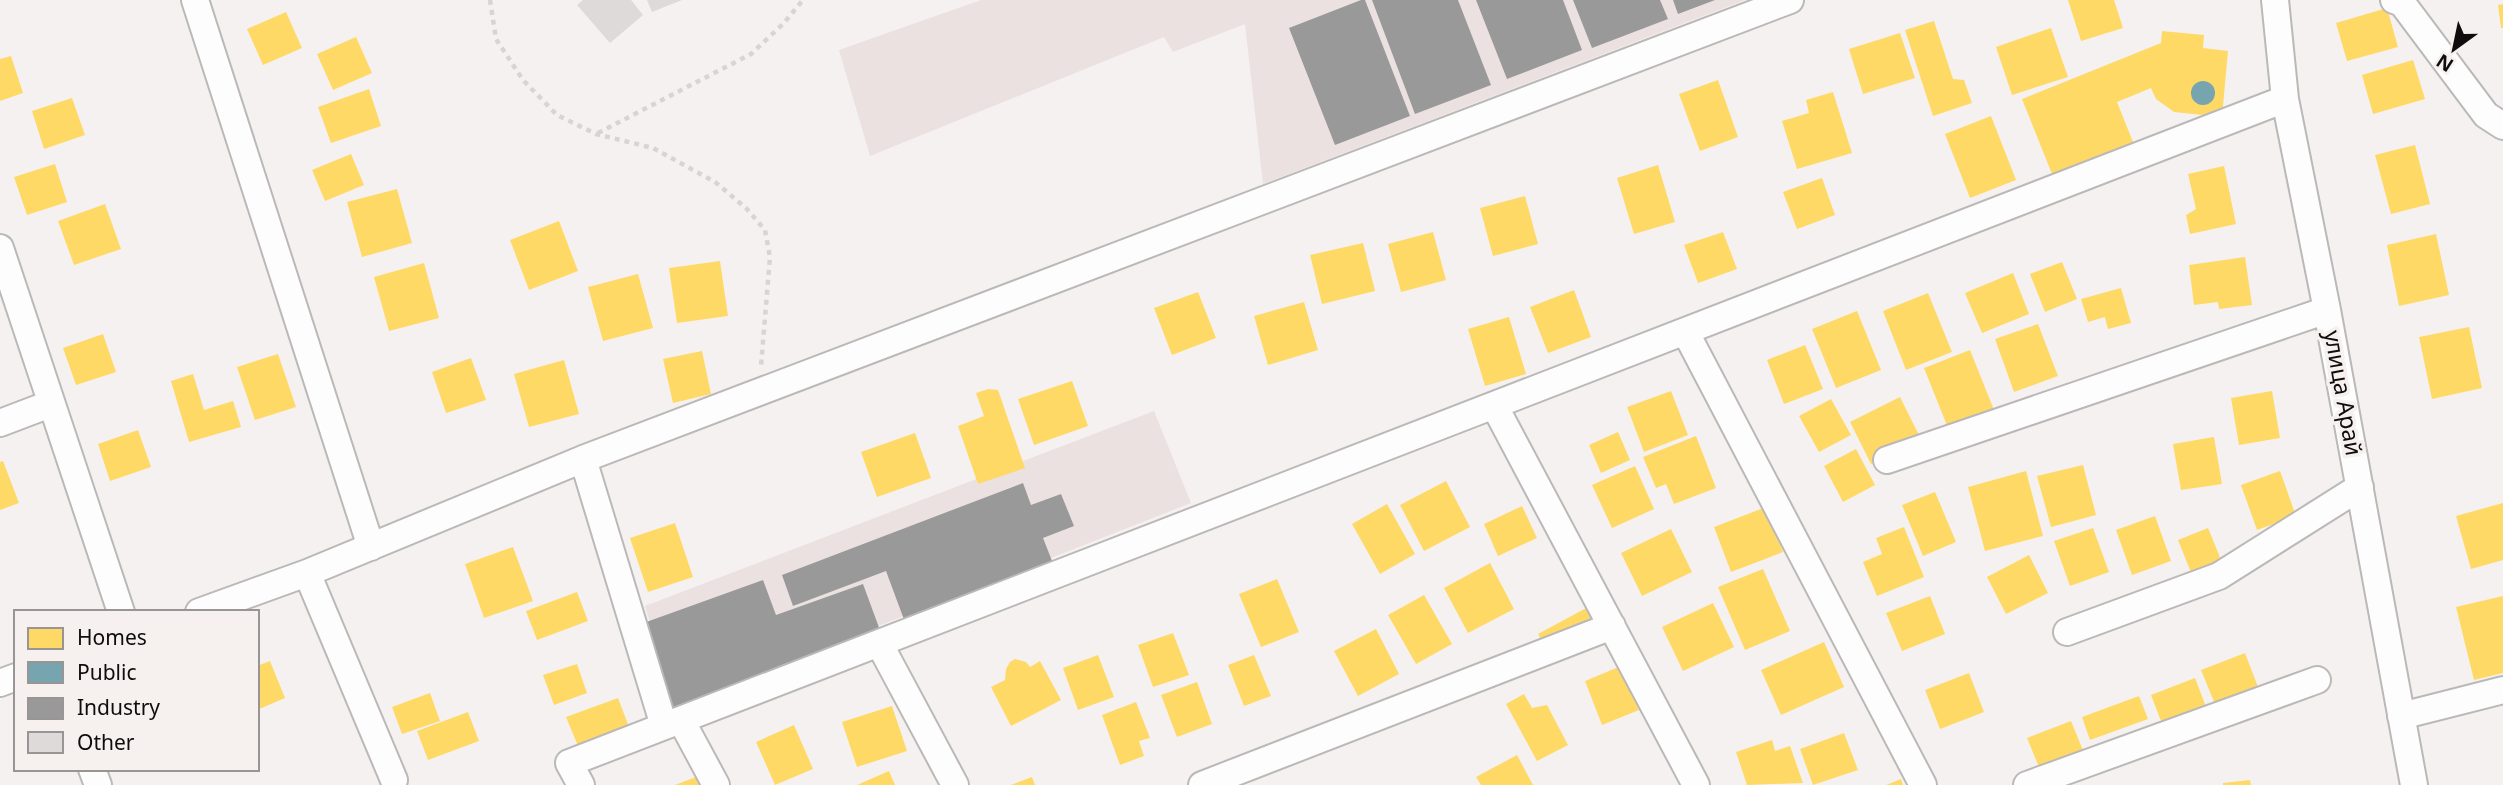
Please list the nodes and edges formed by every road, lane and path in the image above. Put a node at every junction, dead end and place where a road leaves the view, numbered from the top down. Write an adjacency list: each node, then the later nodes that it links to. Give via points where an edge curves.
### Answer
1 (195, 0): 20 (street)
2 (489, 0): 9 (path, via 496,39 523,80 557,115)
3 (803, 0): 9 (path, via 751,54)
4 (1790, 0): 13 (street)
5 (2275, 0): 7 (street, улица Арай)
6 (2394, 0): 8 (street, via 2402,3 2486,115)
7 (2285, 99): 11 (street, улица Арай); 12 (street)
8 (2503, 126)
9 (596, 134): 13 (path, via 653,148 715,182 765,230 770,257 761,363)
10 (0, 248): 14 (street)
11 (2327, 310): 18 (street); 19 (street, улица Арай)
12 (1685, 331): 15 (street); 37 (street)
13 (764, 391): 17 (street)
14 (50, 404): 16 (street); 22 (street)
15 (1494, 405): 24 (street); 26 (street)
16 (0, 423)
17 (583, 459): 20 (street); 30 (street)
18 (1887, 460)
19 (2360, 487): 25 (street, via 2219,576); 29 (street, улица Арай)
20 (371, 547): 21 (street)
21 (307, 573): 23 (street); 31 (street)
22 (120, 610)
23 (205, 610)
24 (1612, 626): 35 (street); 36 (street)
25 (2067, 632)
26 (879, 643): 30 (street); 34 (street)
27 (2317, 680): 38 (street)
28 (2503, 690): 29 (street)
29 (2401, 716): 39 (street, улица Арай)
30 (673, 723): 32 (street, via 569,763); 33 (street)
31 (394, 780)
32 (581, 785)
33 (716, 785)
34 (955, 785)
35 (1202, 785)
36 (1696, 785)
37 (1923, 785)
38 (2027, 785)
39 (2414, 785)

